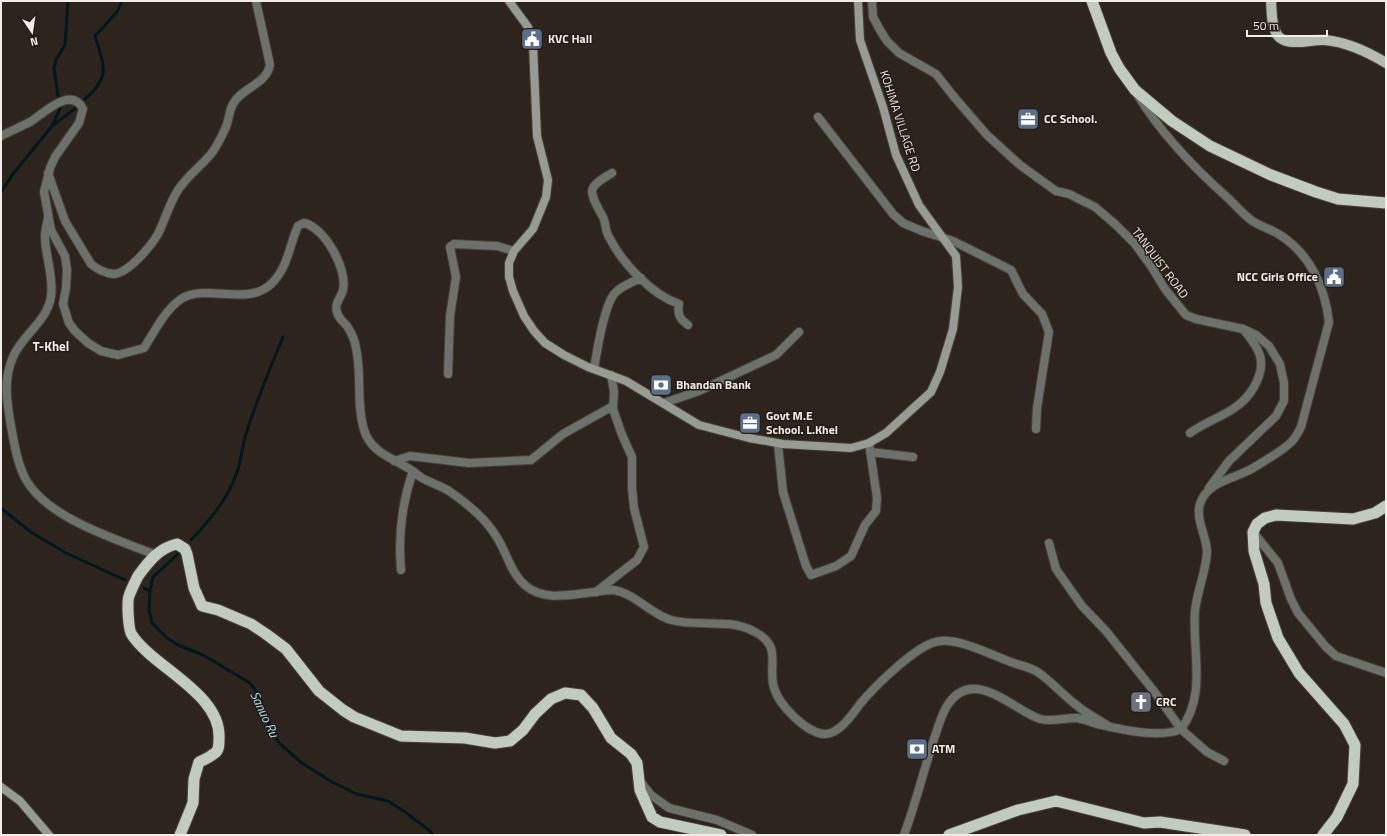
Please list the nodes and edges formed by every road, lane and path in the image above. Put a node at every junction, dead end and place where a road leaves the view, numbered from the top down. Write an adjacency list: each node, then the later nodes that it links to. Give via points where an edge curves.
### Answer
1 (256, 1): 11 (street, via 270,65 268,72 234,103 220,139 179,189 158,234 142,255 114,274 91,264 65,221)
2 (509, 1): 16 (main road, KOHIMA VILLAGE RD, via 528,27 533,45 537,136 548,180 546,196 533,229)
3 (858, 1): 15 (main road, KOHIMA VILLAGE RD, via 860,40 883,106 896,155 919,205)
4 (872, 1): 19 (street, TANQUIST ROAD, via 873,17 886,41 899,53 936,74 984,131 1020,165 1056,191 1069,194 1095,207 1115,224 1135,244 1186,315)
5 (1092, 1): 8 (highway, via 1111,53)
6 (1271, 1): 7 (main road, via 1275,30 1280,37 1288,41 1325,40 1348,45)
7 (1386, 63)
8 (1135, 90): 13 (highway, via 1172,121 1210,146 1271,175 1338,199); 34 (street, via 1150,117 1214,186 1251,220 1279,234 1302,252 1315,272 1327,307 1329,322 1326,336 1301,427 1293,441 1253,468 1215,485)
9 (818, 117): 15 (street, via 892,214 903,223)
10 (1, 136): 11 (street, via 31,121 57,103 76,100 80,103 83,113 72,135 55,157)
11 (48, 173): 14 (street, via 44,192)
12 (612, 173): 17 (street, via 594,186 593,195 604,219 608,236)
13 (1386, 203)
14 (48, 218): 32 (street, via 51,230 65,256 67,270 63,304 69,323 88,343 101,351 118,354 144,348 173,306 182,298 199,294 232,296 260,291 271,284 281,271 298,226 304,223 311,225 335,253 341,269 344,288 336,308 357,350 358,392 364,430 376,450); 38 (street, via 45,235 52,284 51,297 39,322 22,341 8,371 6,390 19,463 37,495 71,520)
15 (945, 239): 26 (street, via 1011,270 1023,294 1037,307 1047,323 1049,332); 28 (main road, KOHIMA VILLAGE RD, via 956,256 958,287 953,329 940,372 931,392 896,426)
16 (514, 251): 21 (main road, KOHIMA VILLAGE RD, via 509,263 509,277 524,316 534,331 545,343); 22 (street, via 497,246 454,244 450,247 456,277 450,316)
17 (640, 278): 18 (street, via 666,300 679,304 680,319); 21 (street, via 620,289 612,297 601,332)
18 (688, 325)
19 (1243, 330): 27 (street, via 1260,354 1261,374 1249,396 1235,408); 34 (street, TANQUIST ROAD, via 1256,335 1269,346 1280,364 1284,401 1276,416 1224,467)
20 (799, 332): 24 (street, via 776,355 699,392)
21 (594, 369): 23 (main road, KOHIMA VILLAGE RD)
22 (448, 374)
23 (610, 375): 24 (main road, KOHIMA VILLAGE RD, via 626,381); 25 (street)
24 (664, 403): 29 (main road, KOHIMA VILLAGE RD, via 698,425)
25 (614, 406): 32 (street, via 563,434 531,460 469,463 410,456); 40 (street, via 622,435 632,457 634,508 644,547 637,560)
26 (1036, 429)
27 (1190, 433)
28 (869, 443): 29 (main road, KOHIMA VILLAGE RD, via 851,448); 30 (street)
29 (778, 444): 30 (street, via 783,492 811,575 836,566 851,556 865,525 876,511 877,498)
30 (870, 452): 31 (street)
31 (913, 457)
32 (394, 461): 33 (street)
33 (413, 471): 39 (street, via 400,530); 40 (street, via 449,491 475,511 497,537 514,572 528,588 543,595)
34 (1206, 492): 43 (street, TANQUIST ROAD, via 1199,505 1207,552 1195,610 1196,694 1192,710)
35 (1386, 506): 36 (highway, via 1374,513 1353,519 1276,515 1261,521)
36 (1253, 532): 41 (street, via 1278,563 1298,613 1326,647 1336,656); 54 (highway, via 1254,551 1261,570 1266,604 1278,638 1299,673 1344,724 1355,745 1353,784 1338,817)
37 (1049, 543): 43 (street, via 1056,569 1082,606 1153,690)
38 (156, 555): 45 (highway, via 164,548 177,544 185,549 194,588 202,606 251,624 266,634 286,649 319,691 354,716 401,736 465,738 495,744 510,741 551,699 565,693 581,695 593,708 611,738 631,754 637,763); 48 (highway, via 128,596 131,634 159,664 187,684 206,702 216,722 219,736 215,753 198,762 193,803)
39 (402, 570)
40 (596, 592): 42 (street, via 611,590 621,593 671,620 739,626 753,630 769,644 773,656 772,677 778,697 801,722 822,734 830,734 839,728 877,684 900,665 924,647 943,641 969,646 1033,669 1076,706)
41 (1386, 673)
42 (1110, 727): 43 (street, via 1155,733 1169,733); 51 (street, via 1078,718 1042,719 1020,710 992,692 968,690 958,694 944,709)
43 (1181, 729): 44 (street, via 1207,752)
44 (1224, 761)
45 (638, 778): 49 (highway, via 640,790 652,817 660,822); 50 (street, via 651,795 669,808 717,820)
46 (1, 787): 47 (main road, via 20,801)
47 (49, 835)
48 (180, 835)
49 (721, 835)
50 (752, 835)
51 (904, 835)
52 (949, 835): 53 (highway, via 1018,810 1056,801 1144,823 1160,822)
53 (1245, 835)
54 (1323, 835)

